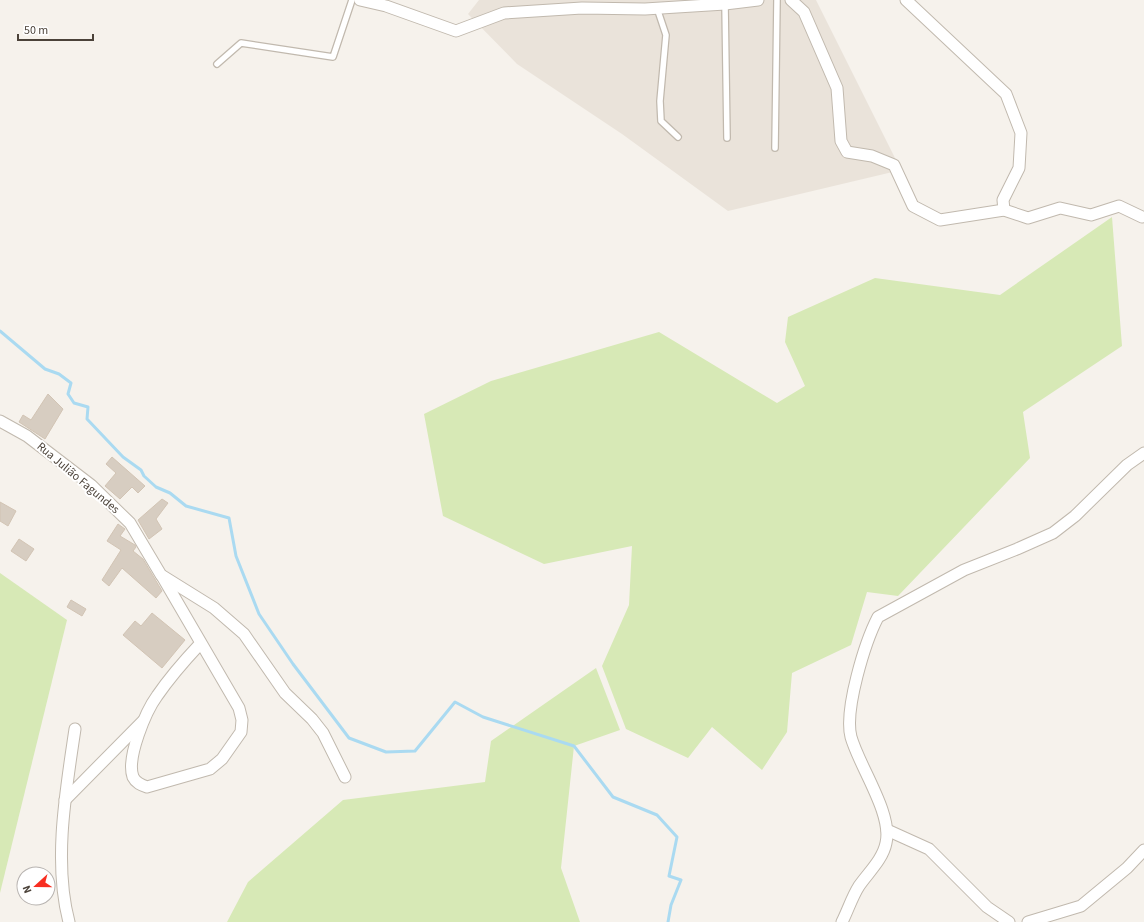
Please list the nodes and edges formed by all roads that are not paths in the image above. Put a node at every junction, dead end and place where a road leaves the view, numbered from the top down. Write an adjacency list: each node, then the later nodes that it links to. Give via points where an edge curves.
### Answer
1 (352, 0): 9 (lane, via 333,57 242,43)
2 (360, 0): 8 (street, via 386,6 456,31 504,13 582,8)
3 (758, 0): 7 (street)
4 (776, 0): 12 (lane)
5 (791, 0): 13 (street, via 804,12 837,88 841,140 847,152 872,156 894,165 913,206 940,220)
6 (906, 0): 13 (street, via 1006,94 1021,133 1019,168 1003,200)
7 (725, 4): 8 (street); 11 (lane)
8 (657, 8): 10 (lane, via 666,35 660,101 661,121)
9 (216, 64)
10 (678, 137)
11 (727, 138)
12 (775, 148)
13 (1004, 210): 14 (street, via 1028,218 1060,208 1091,215 1119,206)
14 (1142, 217)
15 (0, 421): 17 (street, Rua Julião Fagundes, via 38,444 91,485 122,514)
16 (1144, 453): 23 (street, via 1126,465 1075,516 1053,533 964,570 878,617 863,658 849,719 855,749 874,791)
17 (161, 575): 18 (street); 21 (street, Rua Julião Fagundes, via 214,608 244,634 285,693 323,733)
18 (200, 644): 19 (street, via 156,697); 19 (street, via 239,708 242,720 241,732 222,759 210,769 147,787 138,784 131,767)
19 (144, 719): 22 (street)
20 (74, 729): 22 (street)
21 (345, 777)
22 (65, 800): 25 (street, via 62,870)
23 (887, 830): 26 (street, via 887,842 881,856 858,888); 27 (street, via 929,849 987,907)
24 (1144, 850): 28 (street, via 1127,868 1081,906)
25 (69, 922)
26 (842, 922)
27 (1009, 922)
28 (1028, 922)

